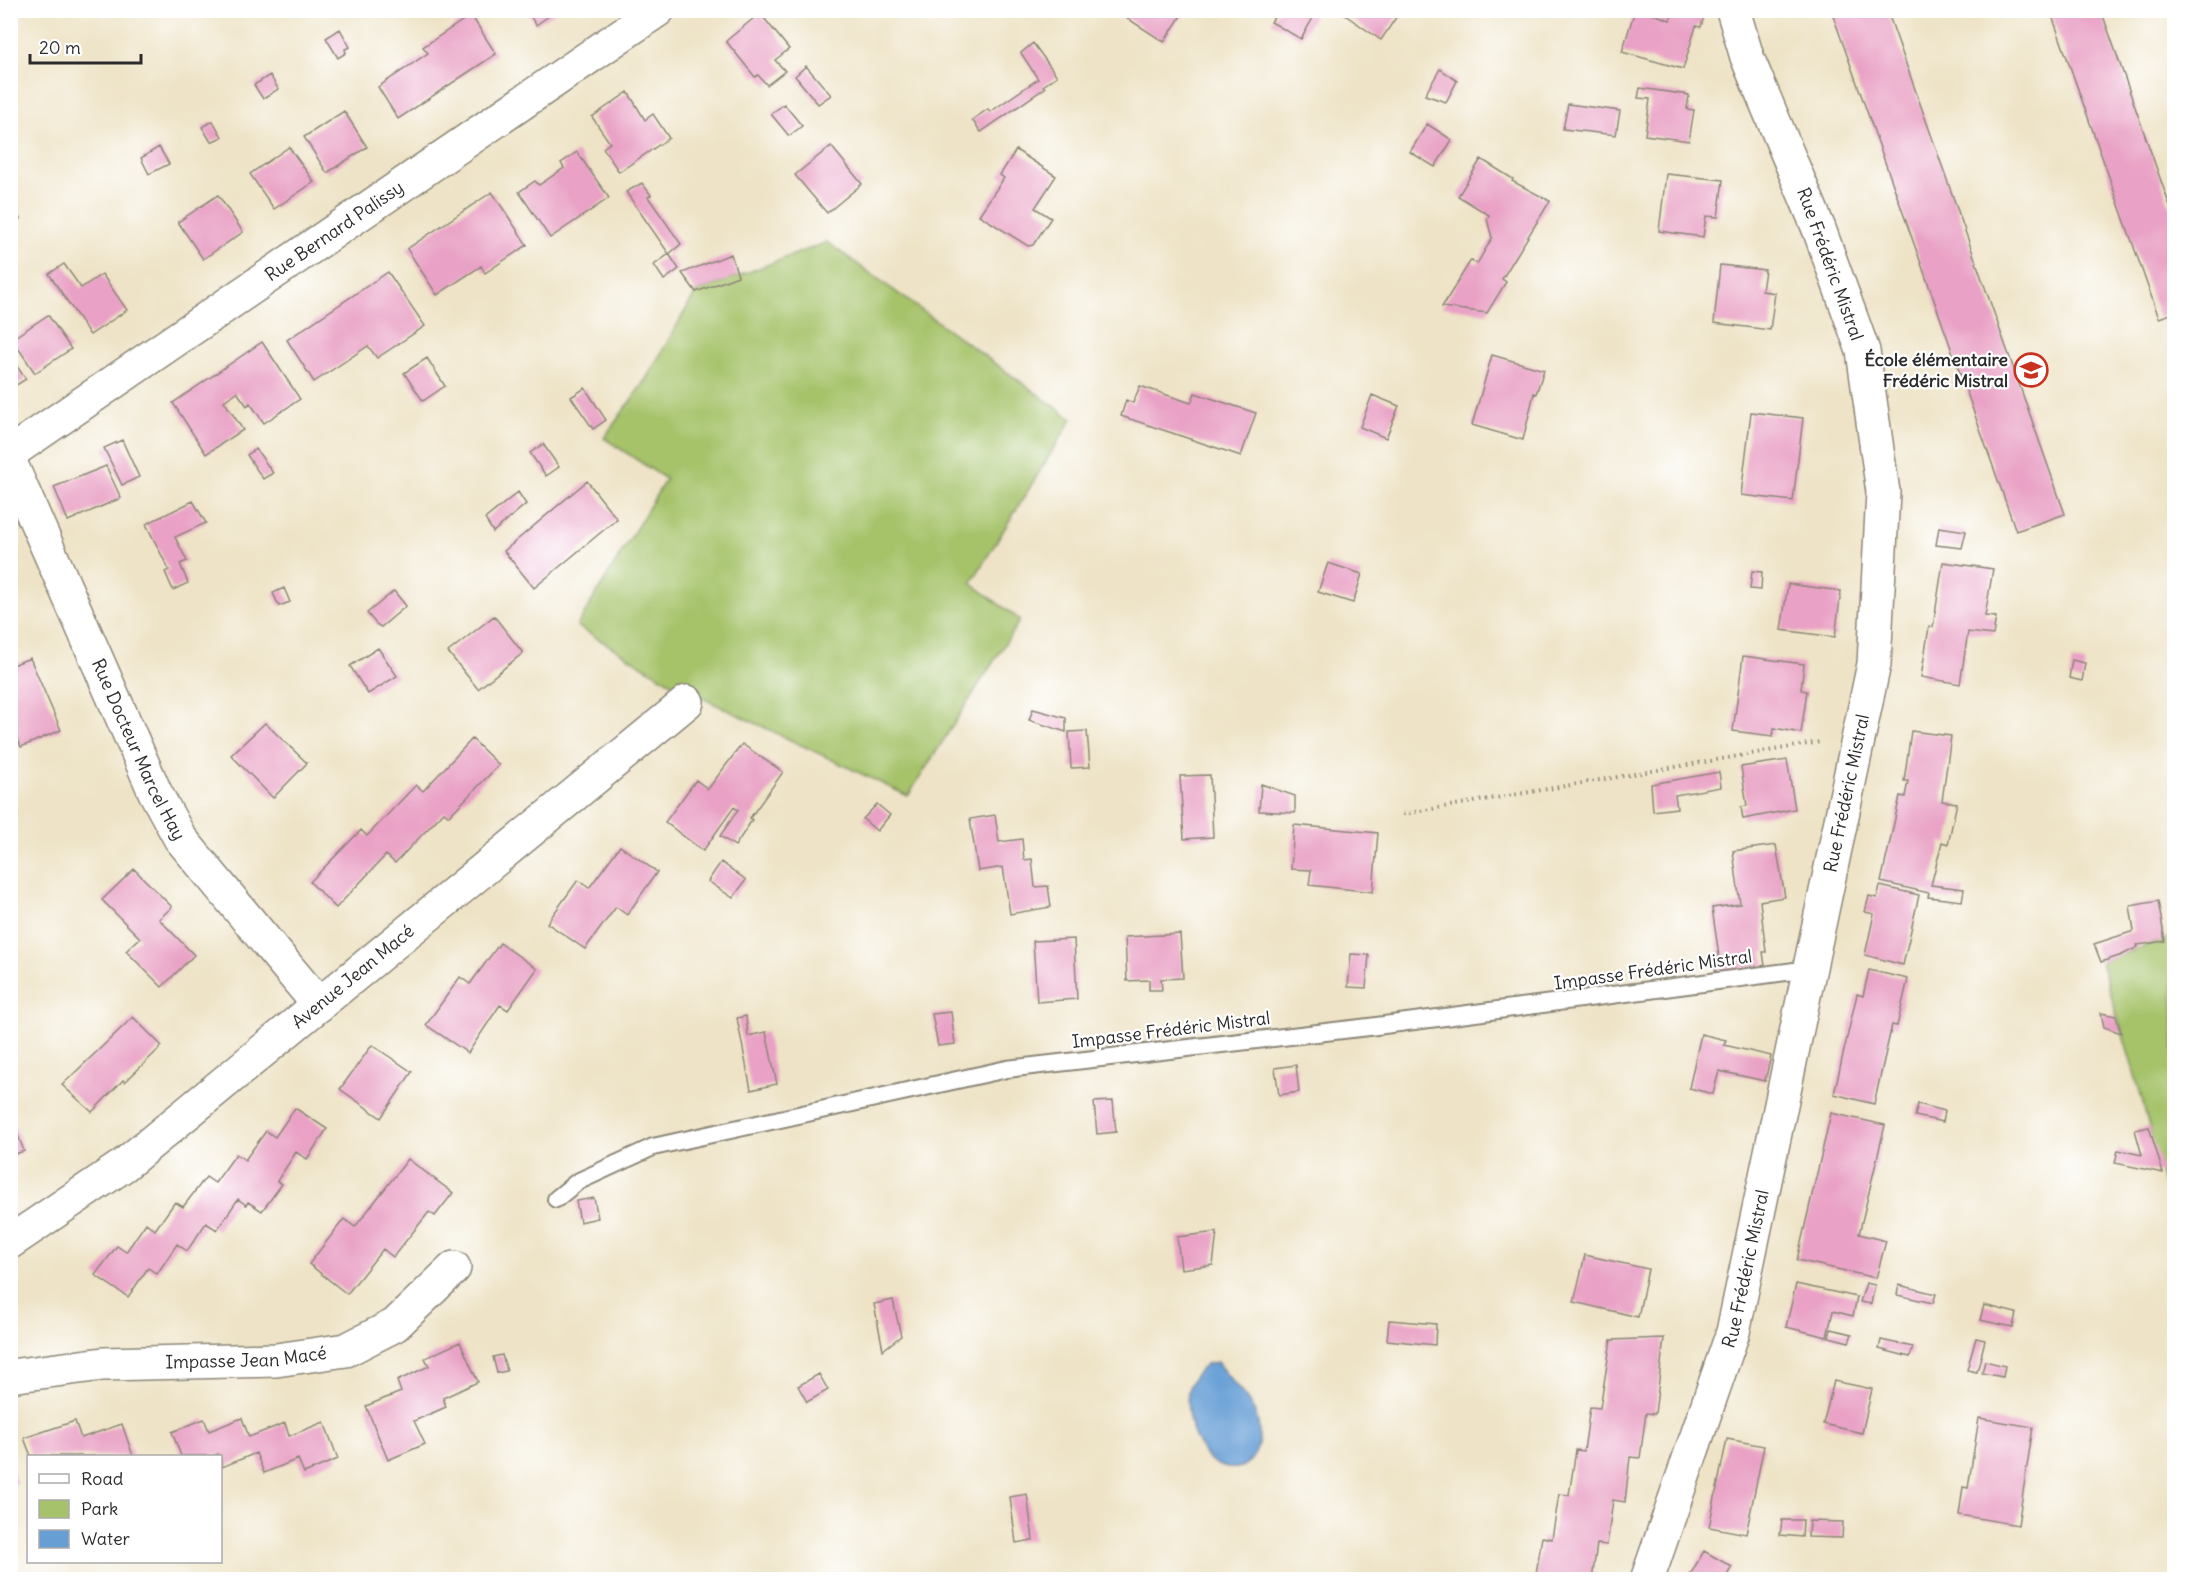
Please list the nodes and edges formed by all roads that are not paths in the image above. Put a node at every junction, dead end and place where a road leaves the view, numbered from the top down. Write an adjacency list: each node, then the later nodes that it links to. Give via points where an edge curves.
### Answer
1 (658, 10): 3 (street, Rue Bernard Palissy)
2 (1733, 10): 6 (street, Rue Frédéric Mistral, via 1747,57 1819,230 1863,351 1883,492 1874,664)
3 (10, 453)
4 (10, 462): 7 (street, Rue Docteur Marcel Hay, via 155,792 180,838)
5 (687, 702): 7 (street, Avenue Jean Macé)
6 (1809, 969): 8 (lane, Impasse Frédéric Mistral, via 1369,1027 1007,1069 653,1147 577,1182); 12 (street, Rue Frédéric Mistral, via 1734,1332)
7 (319, 1005): 9 (street, Avenue Jean Macé, via 124,1165)
8 (556, 1199)
9 (10, 1242)
10 (454, 1268): 11 (street, Impasse Jean Macé, via 394,1325 346,1350 276,1360 104,1364)
11 (10, 1376)
12 (1647, 1580)

